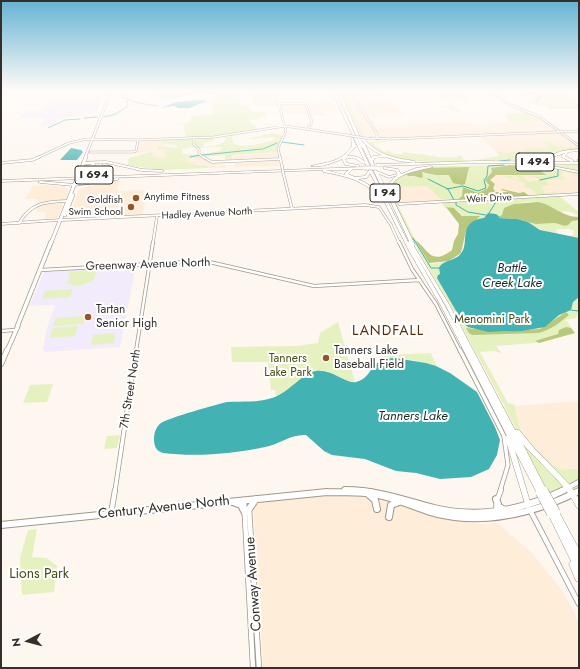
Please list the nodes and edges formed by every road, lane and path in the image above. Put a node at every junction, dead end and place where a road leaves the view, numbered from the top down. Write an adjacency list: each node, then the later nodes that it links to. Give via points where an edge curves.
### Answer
1 (100, 122): 15 (main road)
2 (284, 122): 9 (street)
3 (312, 122): 10 (street)
4 (347, 122): 14 (highway)
5 (348, 122): 54 (highway, I 94)
6 (370, 122): 17 (street, via 377,134)
7 (549, 122): 12 (street)
8 (353, 123): 11 (highway); 55 (highway, I 94, via 373,170)
9 (285, 126): 10 (street); 16 (street, via 227,136); 22 (street, via 285,135 278,147)
10 (308, 129): 17 (street, bridge)
11 (358, 132): 23 (highway); 27 (highway, via 367,146 384,154 412,162)
12 (562, 132): 13 (street); 17 (street); 19 (street)
13 (579, 132)
14 (352, 137): 32 (highway); 34 (highway, via 354,148 343,157 324,164)
15 (94, 138): 18 (street); 21 (main road); 25 (street, via 70,142 34,159); 26 (main road)
16 (194, 138): 18 (street); 22 (street, via 194,146 210,162)
17 (377, 139)
18 (138, 140): 21 (street, via 136,151)
19 (579, 145)
20 (579, 151): 24 (highway, via 564,152 538,160); 31 (highway, via 566,152 562,156)
21 (90, 152): 26 (main road)
22 (280, 159): 49 (street, bridge)
23 (371, 161): 35 (highway); 35 (highway, via 377,156 385,156 390,160)
24 (491, 162): 27 (highway, I 494); 31 (highway, I 494)
25 (1, 163)
26 (84, 163): 28 (main road); 29 (highway); 37 (highway, via 110,163 147,170); 40 (main road)
27 (457, 163): 35 (highway, I 494)
28 (78, 164)
29 (100, 164): 40 (highway, via 88,166); 40 (highway, via 107,165 108,168 103,172)
30 (523, 164): 31 (highway, I 494); 33 (highway, I 494); 39 (highway)
31 (579, 164)
32 (362, 166): 32 (highway, via 346,164 342,160 354,157); 34 (highway, I 694); 35 (highway, I 494, bridge); 36 (highway, I 694); 38 (highway); 38 (highway, via 346,174 360,178)
33 (449, 166): 35 (highway, I 494); 48 (highway, via 416,169 394,180 388,190)
34 (299, 167): 37 (highway, I 694)
35 (377, 168): 35 (highway, via 394,169 399,174 385,177 379,174); 48 (highway)
36 (303, 169): 41 (highway, I 694); 46 (highway, via 331,172 363,183 376,192)
37 (187, 171): 40 (highway, I 694)
38 (369, 172): 46 (highway)
39 (579, 172)
40 (82, 174): 42 (highway, I 694); 43 (main road, bridge)
41 (152, 174): 42 (highway, I 694); 43 (highway)
42 (1, 180): 43 (highway)
43 (76, 186): 45 (main road); 51 (main road)
44 (579, 194): 47 (street, Weir Drive)
45 (68, 201): 51 (main road); 53 (street, via 40,203 25,213)
46 (385, 203): 54 (highway)
47 (400, 204)
48 (394, 206): 55 (highway)
49 (292, 210): 50 (street, Hadley Avenue North); 58 (street, Hadley Avenue North, via 370,205 379,207)
50 (157, 216): 51 (street, Hadley Avenue North); 56 (street, 7th Street North)
51 (62, 220): 53 (street, Hadley Avenue North); 57 (main road)
52 (1, 224): 53 (street, Hadley Avenue North)
53 (19, 224)
54 (400, 229): 62 (highway, I 94)
55 (421, 262): 62 (highway, I 94, via 448,306)
56 (149, 264): 57 (street, Greenway Avenue North); 58 (street, Greenway Avenue North, via 210,261 314,286); 81 (street, 7th Street North)
57 (41, 270): 59 (main road)
58 (420, 280): 69 (street, via 438,306 506,443 507,471)
59 (16, 329): 60 (street); 61 (main road)
60 (1, 331)
61 (1, 364)
62 (495, 401): 64 (highway, via 526,444); 73 (highway, via 513,451); 80 (highway, I 94, bridge)
63 (579, 482): 64 (main road, Century Avenue North)
64 (568, 488): 66 (highway); 73 (main road, Century Avenue North)
65 (327, 492): 67 (main road, Century Avenue North); 68 (main road, Century Avenue North); 78 (main road, Century Avenue North, via 367,490 394,495 443,510)
66 (576, 492): 74 (highway); 79 (main road, Century Avenue North)
67 (361, 493): 72 (main road, Century Avenue North); 75 (main road, via 374,499)
68 (256, 499): 70 (main road, Century Avenue North); 77 (main road)
69 (496, 499): 76 (main road, via 499,507); 78 (street)
70 (246, 500): 71 (main road, Century Avenue North); 77 (street, Conway Avenue)
71 (229, 501): 77 (main road, via 240,504); 81 (main road, Century Avenue North)
72 (400, 501): 82 (main road, via 391,504); 83 (main road, Century Avenue North, via 434,513)
73 (528, 505): 76 (main road, Century Avenue North); 79 (street)
74 (579, 506)
75 (377, 509)
76 (506, 510): 78 (main road, Century Avenue North)
77 (247, 511): 90 (street, Conway Avenue); 91 (street, Conway Avenue)
78 (496, 512): 83 (main road, via 493,516)
79 (531, 512): 83 (main road, Century Avenue North, via 492,519); 89 (street)
80 (553, 513): 85 (highway, I 94); 86 (highway, I 94)
81 (111, 514): 84 (main road, Century Avenue North)
82 (389, 517)
83 (464, 519)
84 (1, 524)
85 (568, 548): 87 (highway, I 94); 88 (highway)
86 (579, 556)
87 (579, 569)
88 (579, 578)
89 (579, 604)
90 (253, 668)
91 (259, 668)

